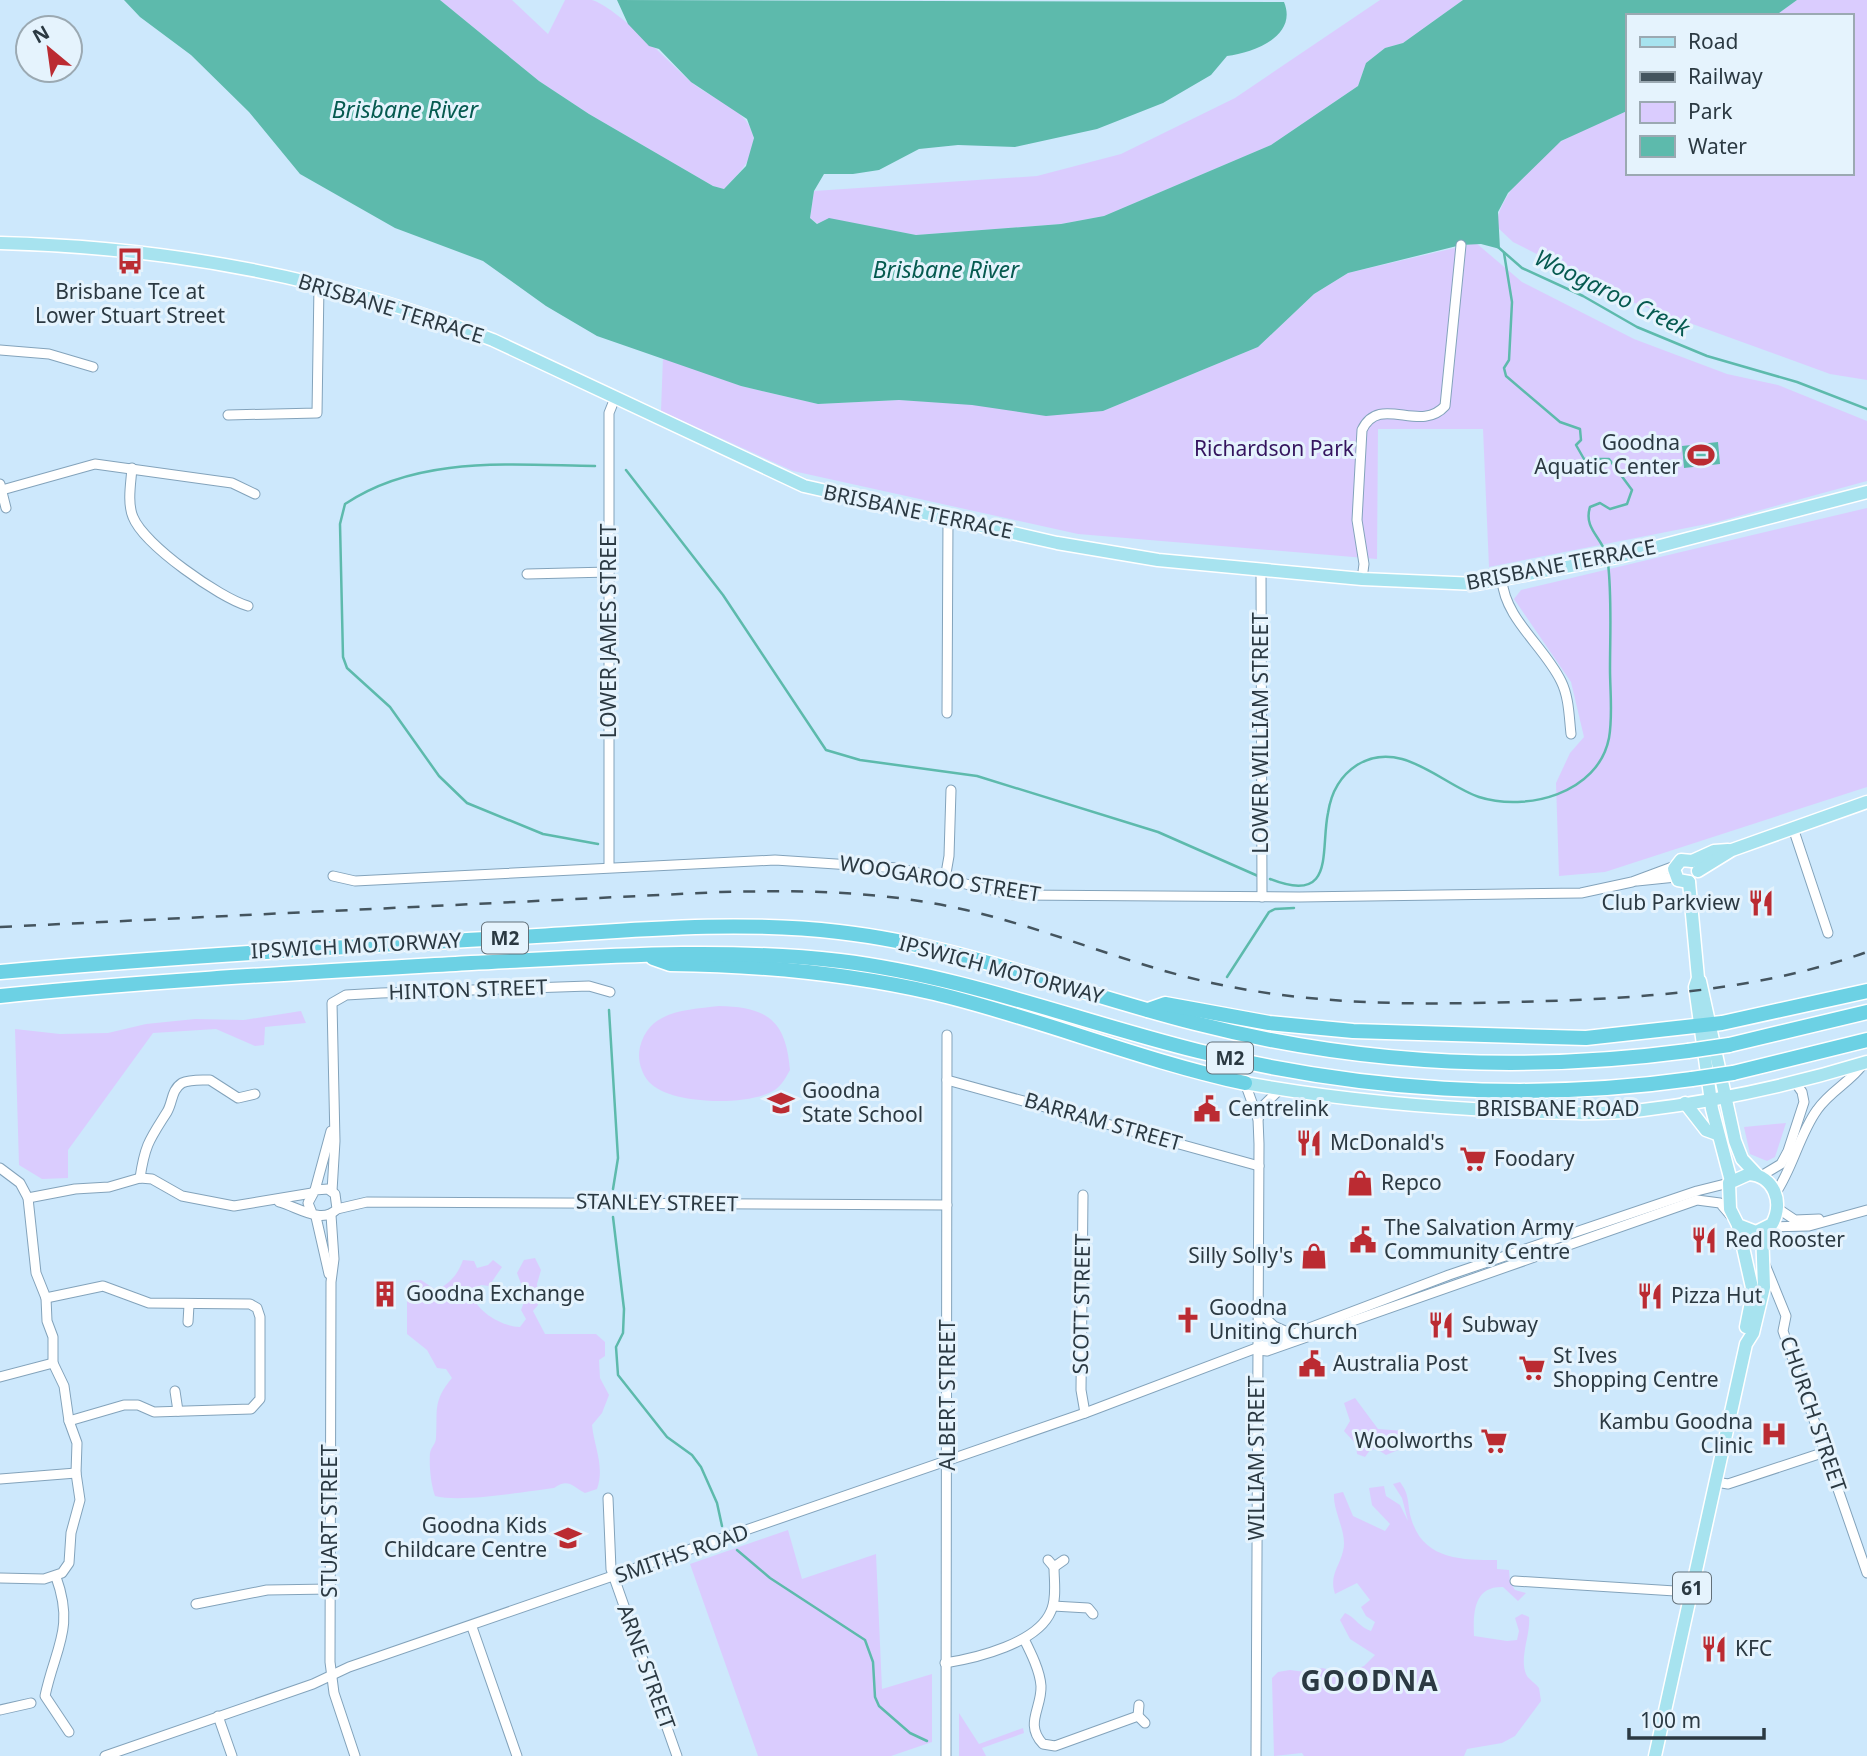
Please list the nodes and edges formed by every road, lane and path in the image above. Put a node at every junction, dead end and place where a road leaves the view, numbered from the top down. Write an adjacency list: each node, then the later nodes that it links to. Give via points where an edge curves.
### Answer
1 (0, 243): 3 (main road, BRISBANE TERRACE, via 183,256)
2 (1461, 245): 17 (street, via 1445,406 1427,418 1377,413 1367,419 1362,430 1357,520)
3 (319, 285): 6 (main road, BRISBANE TERRACE, via 450,324); 7 (street, via 317,413)
4 (0, 349): 5 (street, via 49,354)
5 (93, 367)
6 (615, 398): 13 (main road, BRISBANE TERRACE, via 804,486); 15 (street, LOWER JAMES STREET, via 609,413)
7 (228, 415)
8 (132, 468): 9 (street, via 95,464); 11 (street, via 232,482); 19 (street, via 132,516 143,533 213,591)
9 (1, 487): 12 (street)
10 (1867, 492): 18 (main road, BRISBANE TERRACE, via 1618,557)
11 (255, 494)
12 (6, 508)
13 (948, 519): 14 (main road, BRISBANE TERRACE, via 1126,556); 20 (street)
14 (1261, 569): 17 (main road, BRISBANE TERRACE); 31 (street, LOWER WILLIAM STREET)
15 (609, 572): 16 (street); 25 (street, LOWER JAMES STREET)
16 (527, 574)
17 (1362, 579): 18 (main road, BRISBANE TERRACE, via 1461,584)
18 (1502, 580): 21 (street, via 1507,603 1562,681)
19 (248, 607)
20 (947, 713)
21 (1571, 734)
22 (951, 790): 29 (street)
23 (1867, 802): 24 (main road)
24 (1793, 828): 26 (main road, via 1732,850 1714,851); 32 (street)
25 (610, 866): 28 (street, WOOGAROO STREET, via 355,881); 29 (street, WOOGAROO STREET, via 809,860 897,868)
26 (1695, 866): 27 (main road, via 1681,860); 30 (main road)
27 (1675, 871): 30 (main road, via 1682,882); 31 (street, WOOGAROO STREET, via 1569,894)
28 (333, 876)
29 (945, 879): 31 (street, WOOGAROO STREET, via 988,891 1043,897)
30 (1689, 882): 40 (main road)
31 (1262, 897)
32 (1828, 933)
33 (646, 955): 37 (highway, IPSWICH MOTORWAY / M2, via 256,975); 42 (highway, IPSWICH MOTORWAY / M2, bridge, via 757,954 883,967 974,987 1229,1058 1383,1084 1464,1090 1570,1090 1692,1079); 46 (highway, via 670,964 782,968 884,982)
34 (0, 972): 38 (highway, IPSWICH MOTORWAY / M2, via 678,927 774,927 926,946)
35 (1867, 991): 40 (highway)
36 (610, 992): 51 (street, HINTON STREET, via 589,986 346,995 330,1006)
37 (0, 996)
38 (1149, 1010): 39 (highway, IPSWICH MOTORWAY / M2, bridge, via 1291,1044 1412,1061 1559,1064 1729,1045); 40 (highway, via 1165,1004 1309,1027 1514,1038 1613,1037)
39 (1867, 1012)
40 (1706, 1025): 49 (main road)
41 (947, 1035): 44 (street, ALBERT STREET)
42 (1867, 1040)
43 (1865, 1063): 45 (main road, BRISBANE ROAD); 61 (street, via 1817,1110)
44 (947, 1080): 54 (street, BARRAM STREET); 66 (street, ALBERT STREET)
45 (1795, 1082): 49 (main road, BRISBANE ROAD); 56 (street, via 1804,1102 1788,1151 1781,1164)
46 (1245, 1083): 47 (main road, BRISBANE ROAD); 52 (street, WILLIAM STREET)
47 (1280, 1089): 50 (main road, BRISBANE ROAD, via 1380,1102 1541,1112 1642,1110); 52 (street, via 1263,1106)
48 (255, 1094): 57 (street, via 238,1098 210,1080 182,1084 154,1127)
49 (1718, 1096): 50 (main road, BRISBANE ROAD); 53 (main road); 56 (main road, via 1737,1149)
50 (1685, 1103): 53 (main road, via 1706,1130)
51 (333, 1119): 59 (street); 60 (street)
52 (1258, 1119): 54 (street, WILLIAM STREET)
53 (1717, 1135): 58 (main road)
54 (1259, 1166): 78 (street, WILLIAM STREET)
55 (0, 1168): 63 (street, via 20,1183)
56 (1759, 1175): 58 (main road, via 1742,1175); 61 (main road)
57 (140, 1178): 63 (street); 64 (street, via 152,1179 182,1196 234,1206)
58 (1730, 1182): 72 (main road, 61); 80 (street, SMITHS ROAD, via 1489,1261)
59 (314, 1192): 60 (street, via 324,1188); 64 (street); 70 (street, via 308,1203)
60 (334, 1192): 65 (street, STANLEY STREET); 69 (street)
61 (1775, 1194): 67 (main road)
62 (1083, 1195): 87 (street, SCOTT STREET, via 1081,1390)
63 (28, 1198): 76 (street, via 36,1273)
64 (275, 1201): 70 (street)
65 (367, 1202): 66 (street, STANLEY STREET); 69 (street, STANLEY STREET)
66 (947, 1205): 90 (street, ALBERT STREET)
67 (1777, 1208): 71 (street, via 1795,1220); 73 (main road, 61)
68 (1867, 1210): 71 (street)
69 (334, 1212): 70 (street); 75 (street, STUART STREET)
70 (314, 1215): 75 (street, STUART STREET)
71 (1828, 1219): 73 (street, via 1802,1227)
72 (1736, 1222): 73 (main road, via 1747,1231); 81 (main road, 61, via 1753,1292 1744,1332); 82 (street, SMITHS ROAD, via 1720,1203 1697,1200 1332,1329)
73 (1765, 1229): 74 (main road, 61)
74 (1761, 1255): 81 (main road, 61, via 1764,1287); 89 (street, CHURCH STREET, via 1786,1316 1783,1331)
75 (331, 1282): 101 (street, STUART STREET)
76 (47, 1298): 77 (street, via 103,1286 149,1303); 83 (street)
77 (189, 1305): 79 (street); 86 (street, via 241,1303 257,1308 258,1405)
78 (1260, 1313): 80 (street); 82 (street, WILLIAM STREET)
79 (188, 1322)
80 (1292, 1334): 82 (street, SMITHS ROAD)
81 (1746, 1344): 93 (main road, 61)
82 (1258, 1350): 87 (street, SMITHS ROAD); 121 (street, WILLIAM STREET)
83 (53, 1363): 84 (street); 88 (street, via 64,1386)
84 (0, 1377)
85 (175, 1391): 86 (street)
86 (178, 1411): 88 (street, via 154,1412 124,1405)
87 (1085, 1413): 90 (street, SMITHS ROAD)
88 (69, 1421): 91 (street, via 77,1443)
89 (1825, 1452): 93 (street, via 1728,1484); 96 (street, CHURCH STREET)
90 (948, 1461): 98 (street, SMITHS ROAD); 108 (street, ALBERT STREET)
91 (76, 1473): 92 (street); 97 (street, via 80,1500 71,1533 73,1547 69,1563)
92 (0, 1479)
93 (1716, 1482): 102 (main road, 61)
94 (608, 1498): 98 (street, ARNE STREET)
95 (1064, 1560): 104 (street, via 1051,1563)
96 (1867, 1573)
97 (56, 1577): 99 (street); 114 (street, via 66,1608 60,1651 45,1696)
98 (614, 1577): 106 (street, SMITHS ROAD); 119 (street, ARNE STREET)
99 (0, 1578)
100 (1515, 1581): 102 (street)
101 (330, 1589): 103 (street, via 275,1590); 109 (street, STUART STREET)
102 (1691, 1592): 122 (main road, 61)
103 (196, 1604)
104 (1053, 1606): 105 (street); 107 (street, via 1038,1629)
105 (1091, 1607)
106 (472, 1627): 109 (street, SMITHS ROAD); 118 (street)
107 (1024, 1639): 108 (street); 111 (street, via 1041,1685 1033,1719 1043,1744 1055,1746 1141,1720)
108 (945, 1663): 120 (street, ALBERT STREET)
109 (331, 1675): 113 (street, SMITHS ROAD); 117 (street, STUART STREET)
110 (32, 1703): 112 (street)
111 (1139, 1705)
112 (0, 1710)
113 (218, 1716): 115 (street, SMITHS ROAD); 116 (street)
114 (69, 1732)
115 (105, 1756)
116 (232, 1756)
117 (355, 1756)
118 (517, 1756)
119 (677, 1756)
120 (946, 1756)
121 (1256, 1756)
122 (1655, 1756)

